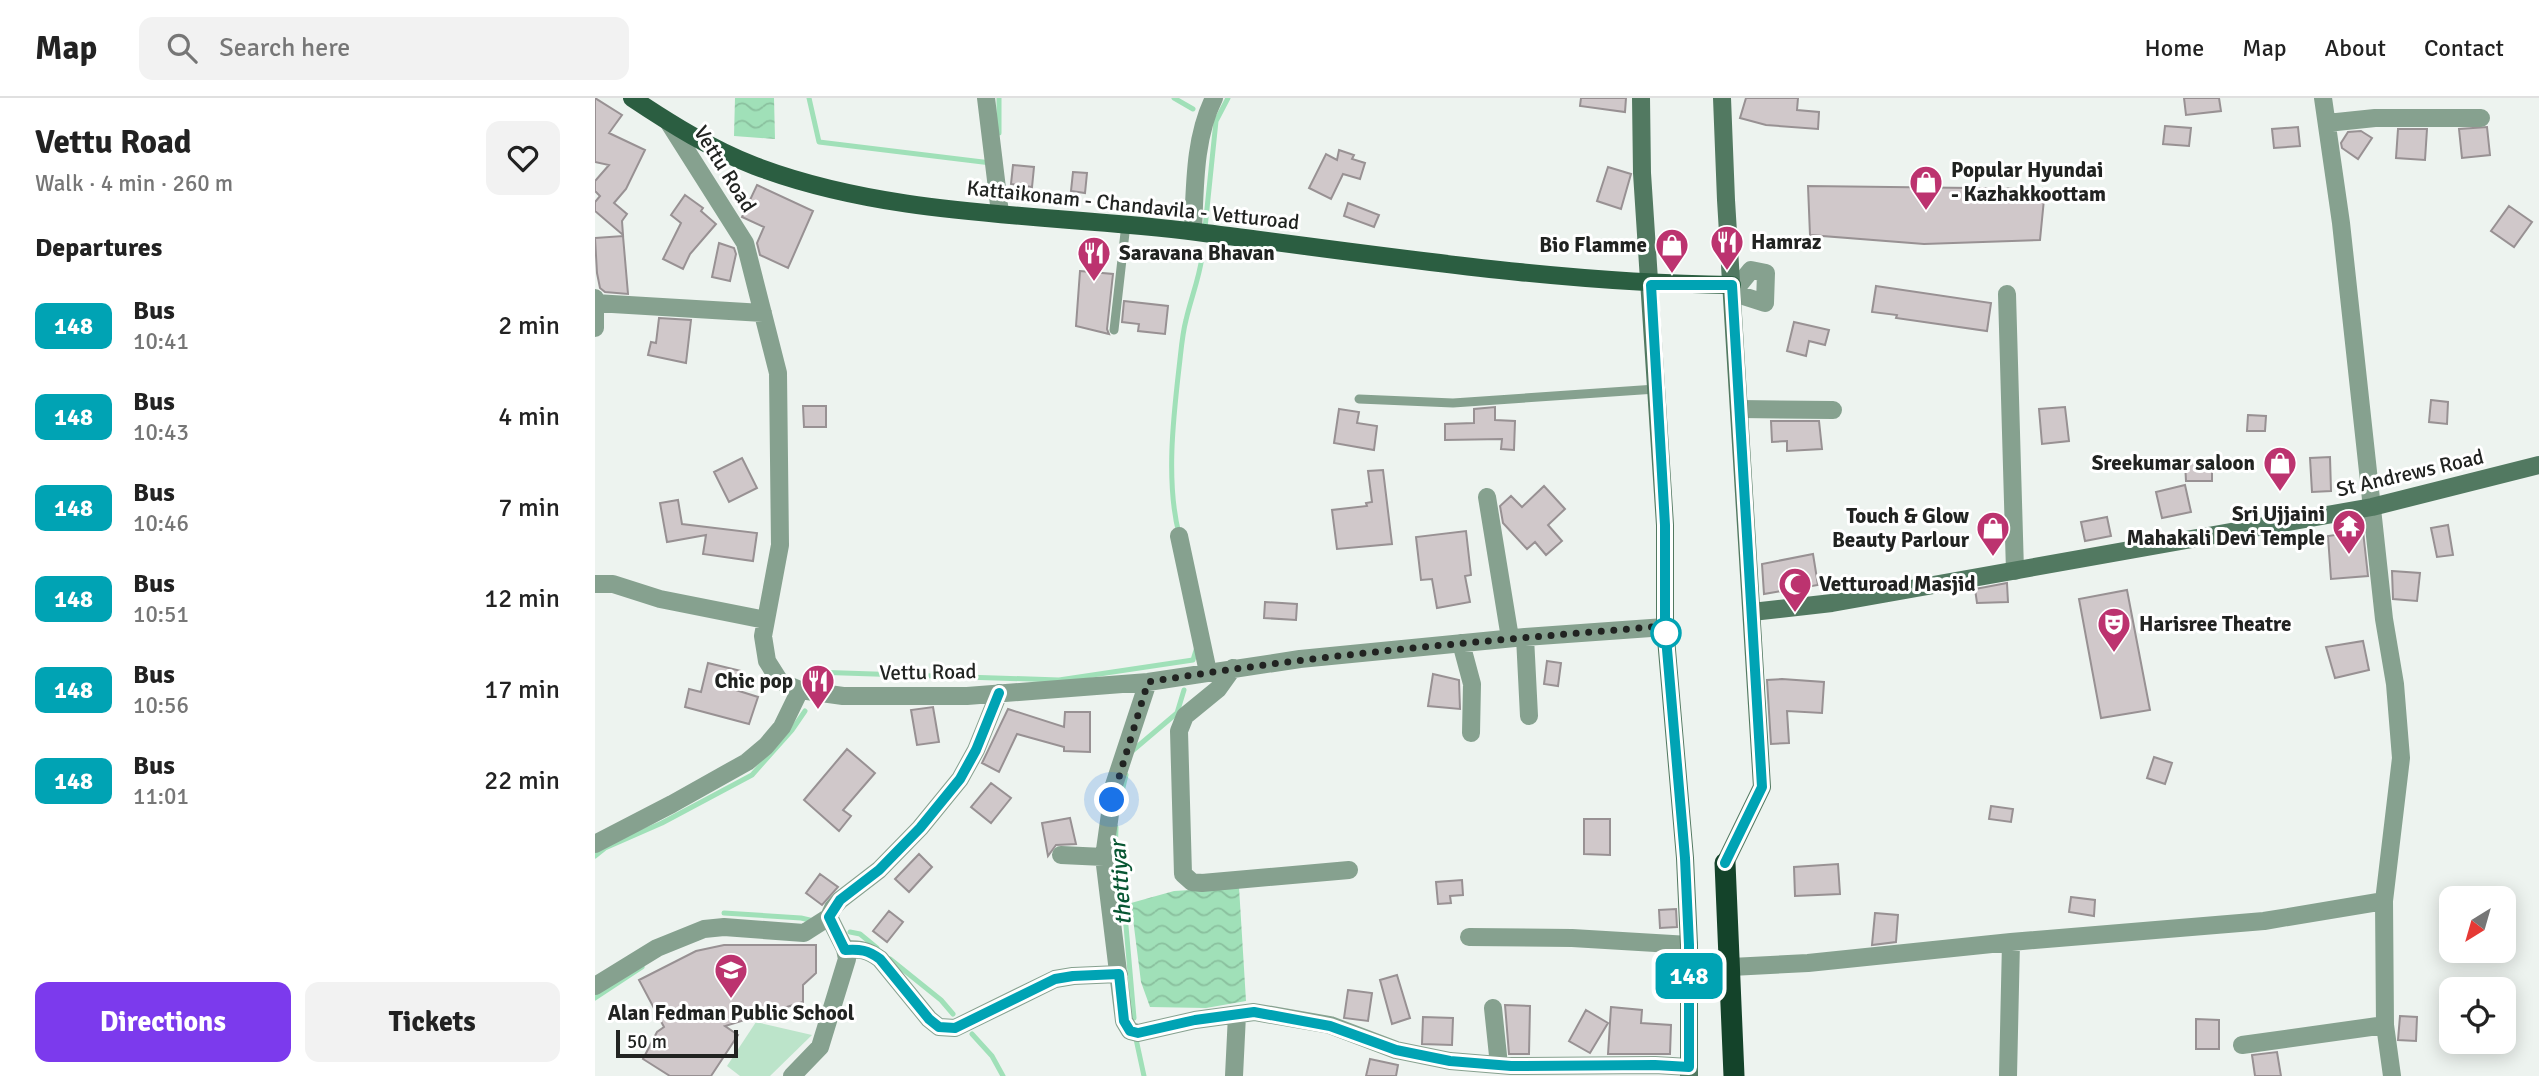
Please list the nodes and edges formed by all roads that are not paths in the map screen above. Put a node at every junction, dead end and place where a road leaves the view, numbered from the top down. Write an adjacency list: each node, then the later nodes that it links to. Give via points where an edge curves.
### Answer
1 (632, 98): 8 (main road, Kattaikonam - Chandavila - Vetturoad)
2 (986, 98): 10 (street)
3 (1214, 98): 12 (street, via 1198,151)
4 (1641, 98): 13 (street)
5 (1722, 98): 14 (street)
6 (2323, 98): 9 (street)
7 (2481, 118): 9 (street)
8 (669, 123): 10 (main road, Kattaikonam - Chandavila - Vetturoad, via 723,152 796,180 863,197); 17 (street, Vettu Road, via 745,243)
9 (2327, 123): 26 (street)
10 (1000, 213): 11 (main road, Kattaikonam - Chandavila - Vetturoad)
11 (1126, 224): 12 (main road, Kattaikonam - Chandavila - Vetturoad); 19 (lane)
12 (1193, 231): 13 (main road, Kattaikonam - Chandavila - Vetturoad, via 1530,275)
13 (1651, 285): 14 (main road, Kattaikonam - Chandavila - Vetturoad); 20 (street)
14 (1735, 286): 22 (street)
15 (2007, 294): 28 (street)
16 (595, 302): 17 (street); 18 (street)
17 (763, 313): 31 (street, Vettu Road, via 778,373 780,532)
18 (595, 328)
19 (1115, 330)
20 (1655, 388): 21 (lane, via 1453,403); 32 (street, via 1665,525)
21 (1359, 399)
22 (1739, 409): 23 (street); 30 (street)
23 (1833, 410)
24 (2539, 465): 26 (street, St Andrews Road)
25 (1487, 497): 33 (street)
26 (2372, 507): 28 (street, St Andrews Road); 47 (street, via 2401,758)
27 (1179, 536): 36 (street)
28 (2015, 571): 30 (street, St Andrews Road)
29 (595, 584): 31 (street, via 613,584 660,599)
30 (1752, 612): 45 (street, via 1762,787)
31 (765, 620): 38 (street, Vettu Road, via 767,661 779,680)
32 (1665, 626): 33 (street, Vettu Road); 51 (street)
33 (1517, 637): 34 (street, Vettu Road); 40 (street)
34 (1461, 643): 35 (street, Vettu Road); 41 (street, via 1472,684)
35 (1233, 668): 36 (street, Vettu Road); 46 (street, via 1219,689 1185,716 1179,731 1183,874 1202,883)
36 (1208, 672): 37 (street, Vettu Road)
37 (1148, 682): 39 (street, Vettu Road); 44 (street, via 1114,785)
38 (800, 690): 39 (street, Vettu Road, via 843,696); 42 (street, via 782,727 747,762)
39 (999, 693): 48 (street, via 960,779 920,828 879,870 840,900)
40 (1529, 716)
41 (1471, 733)
42 (595, 844)
43 (1061, 855): 44 (street)
44 (1104, 857): 54 (street)
45 (1725, 863): 53 (highway)
46 (1349, 870)
47 (2385, 901): 50 (street, via 2264,921); 58 (street)
48 (829, 917): 52 (street); 55 (street, via 804,933 704,929 657,948)
49 (1469, 937): 51 (street, via 1572,937)
50 (2011, 942): 53 (street); 65 (street)
51 (1689, 945): 61 (street)
52 (845, 950): 54 (street, via 862,949 880,959 939,1027 955,1028 1055,979); 62 (street, via 847,960 820,1047)
53 (1731, 967): 64 (highway)
54 (1119, 974): 57 (street, via 1124,1021 1130,1031)
55 (595, 986)
56 (1493, 1008): 60 (street)
57 (1237, 1014): 60 (street, via 1254,1012 1330,1026 1396,1050); 63 (street)
58 (2385, 1025): 59 (street); 66 (street)
59 (2242, 1045)
60 (1499, 1065): 61 (street)
61 (1689, 1072)
62 (792, 1076)
63 (1234, 1076)
64 (1734, 1076)
65 (2008, 1076)
66 (2392, 1076)

